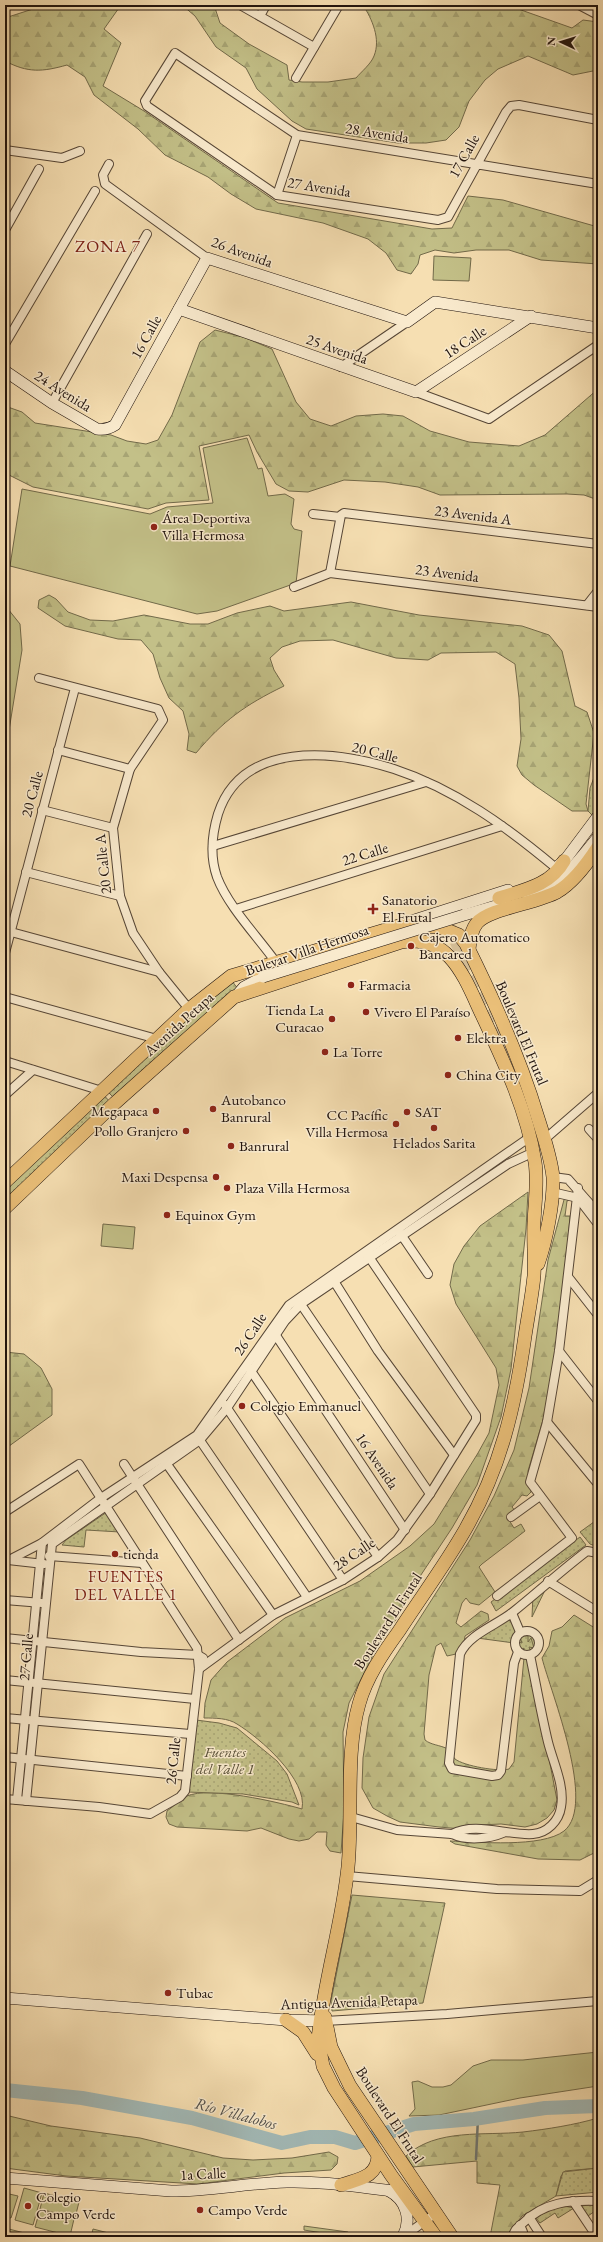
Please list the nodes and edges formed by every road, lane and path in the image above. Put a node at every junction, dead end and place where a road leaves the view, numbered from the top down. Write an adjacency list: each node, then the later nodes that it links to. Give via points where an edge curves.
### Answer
1 (240, 5): 6 (street)
2 (266, 5): 6 (street)
3 (339, 5): 7 (street)
4 (579, 5): 5 (street)
5 (598, 15)
6 (260, 16): 7 (street)
7 (314, 47): 9 (street)
8 (175, 53): 11 (street, 28 Avenida); 19 (street, 27 Avenida, via 145,104)
9 (296, 78)
10 (598, 120): 15 (street, 17 Calle, via 519,105 511,106)
11 (296, 134): 15 (street, 28 Avenida); 19 (street)
12 (5, 150): 13 (street, via 62,158)
13 (80, 151)
14 (109, 164): 23 (street, 26 Avenida, via 103,175 105,184)
15 (477, 164): 17 (street, 28 Avenida); 20 (street, 17 Calle, via 448,216)
16 (39, 169): 21 (street)
17 (598, 184)
18 (95, 191): 28 (street)
19 (277, 195): 20 (street, 27 Avenida)
20 (443, 219)
21 (5, 230)
22 (147, 234): 33 (street)
23 (207, 258): 24 (main road, 16 Calle); 26 (main road, 26 Avenida)
24 (179, 309): 30 (main road, 25 Avenida); 34 (main road, 16 Calle, via 115,425)
25 (531, 316): 26 (main road, via 435,302); 27 (main road); 32 (main road, 18 Calle)
26 (407, 322): 30 (street)
27 (598, 328)
28 (5, 344)
29 (598, 345): 32 (street, 25 Avenida, via 490,418 484,419)
30 (341, 367): 32 (main road, 25 Avenida)
31 (5, 371): 33 (main road, 24 Avenida)
32 (416, 392)
33 (52, 403): 34 (main road, 24 Avenida, via 97,429)
34 (108, 429)
35 (313, 514): 36 (street, 23 Avenida A)
36 (342, 515): 37 (street, 23 Avenida A); 38 (street)
37 (598, 544)
38 (330, 573): 39 (street, 23 Avenida); 41 (street, 23 Avenida)
39 (294, 587)
40 (598, 591): 41 (street)
41 (587, 605): 42 (street, 23 Avenida)
42 (598, 607)
43 (39, 678): 44 (street)
44 (75, 688): 45 (street, 20 Calle); 46 (street, 20 Calle A, via 158,709 163,720)
45 (58, 750): 46 (street); 48 (street, 20 Calle)
46 (130, 769): 51 (street, 20 Calle A)
47 (426, 782): 50 (street, 20 Calle, via 469,803); 53 (street); 53 (street, 20 Calle, via 394,769 334,757 307,755 273,760 245,774 232,785 215,824)
48 (42, 810): 51 (street); 56 (street, 20 Calle)
49 (598, 816): 55 (main road)
50 (502, 826): 55 (street, 20 Calle); 59 (street, 22 Calle)
51 (113, 828): 57 (street, 20 Calle A)
52 (598, 837): 70 (main road, Bulevar Villa Hermosa, bridge, via 566,875 540,892 263,977 244,987)
53 (213, 846): 59 (street, 20 Calle, via 217,876)
54 (598, 847): 65 (main road, via 577,874 555,893 478,921 471,934)
55 (560, 864): 58 (main road, via 559,870 547,880); 60 (main road, via 538,880)
56 (26, 872): 57 (street); 62 (street, 20 Calle)
57 (120, 896): 69 (street, 20 Calle A, via 133,932)
58 (499, 898)
59 (236, 909): 68 (street, 20 Calle)
60 (402, 924): 61 (main road); 68 (main road, Avenida Petapa)
61 (416, 924): 63 (main road, via 439,927); 64 (main road, via 420,932)
62 (11, 932): 67 (street, 20 Calle); 69 (street)
63 (459, 935): 65 (main road, Boulevard El Frutal); 66 (main road, via 447,937)
64 (418, 941): 66 (main road, Boulevard El Frutal, via 432,944); 70 (main road, Avenida Petapa, via 401,942 249,993)
65 (469, 949): 84 (main road, Boulevard El Frutal, via 524,1072)
66 (445, 952): 81 (main road, Boulevard El Frutal, via 456,964 475,1000)
67 (5, 953)
68 (275, 961): 72 (main road, Avenida Petapa, via 231,976)
69 (159, 972): 72 (street, 20 Calle A)
70 (238, 994): 80 (main road, Avenida Petapa)
71 (5, 997): 73 (street)
72 (189, 1009): 73 (main road, Avenida Petapa)
73 (157, 1039): 77 (main road, Avenida Petapa)
74 (5, 1061): 76 (street)
75 (515, 1069): 81 (main road)
76 (33, 1070): 77 (street); 79 (street)
77 (102, 1091): 80 (main road); 89 (main road, Avenida Petapa)
78 (598, 1093): 84 (street)
79 (5, 1095)
80 (115, 1103): 93 (main road, Avenida Petapa)
81 (521, 1105): 83 (main road, Boulevard El Frutal)
82 (589, 1129): 85 (street)
83 (530, 1137): 86 (main road, Boulevard El Frutal); 96 (street, 26 Calle)
84 (545, 1139): 88 (main road, Boulevard El Frutal)
85 (598, 1139)
86 (534, 1152): 87 (main road, Boulevard El Frutal); 96 (street, 26 Calle, via 508,1164)
87 (536, 1167): 91 (main road, via 541,1170 545,1188); 99 (main road, Boulevard El Frutal)
88 (552, 1177): 90 (street, via 568,1179); 91 (main road, Boulevard El Frutal)
89 (5, 1182)
90 (578, 1188): 92 (street); 94 (street)
91 (552, 1192): 92 (street); 99 (main road, Boulevard El Frutal, via 542,1253)
92 (578, 1198): 95 (street); 101 (street)
93 (5, 1208)
94 (598, 1213)
95 (598, 1224)
96 (400, 1234): 97 (street, 26 Calle); 98 (street)
97 (367, 1255): 100 (street, 26 Calle); 111 (street, 28 Calle, via 476,1414 476,1420)
98 (428, 1274)
99 (534, 1275): 163 (main road, Boulevard El Frutal, via 519,1378 496,1466 464,1533 372,1673 359,1703 353,1737)
100 (333, 1278): 102 (street, 26 Calle); 111 (street, via 378,1351)
101 (569, 1278): 103 (street); 105 (street)
102 (299, 1301): 104 (street, 26 Calle); 116 (street)
103 (598, 1315)
104 (273, 1332): 106 (street, 26 Calle); 121 (street, 16 Avenida)
105 (559, 1351): 107 (street); 109 (street)
106 (249, 1368): 108 (street, 26 Calle); 125 (street)
107 (598, 1401)
108 (224, 1405): 110 (street, 26 Calle); 130 (street)
109 (547, 1422): 115 (street); 117 (street, via 530,1480)
110 (198, 1438): 112 (street, 26 Calle); 133 (street)
111 (454, 1455): 116 (street, 28 Calle)
112 (164, 1461): 114 (street, 26 Calle); 138 (street)
113 (124, 1464): 114 (street)
114 (134, 1481): 118 (street, 26 Calle); 141 (street)
115 (598, 1484)
116 (430, 1494): 121 (street, 28 Calle)
117 (540, 1496): 120 (street); 132 (street, via 572,1539)
118 (103, 1502): 119 (street, 26 Calle, via 78,1464); 122 (street, 26 Calle); 123 (street, 26 Calle); 129 (street, 26 Calle)
119 (5, 1512)
120 (511, 1517)
121 (406, 1530): 125 (street, 28 Calle)
122 (54, 1542): 127 (street, 27 Calle)
123 (42, 1543): 126 (street, 26 Calle); 128 (street, 27 Calle)
124 (598, 1553): 131 (street, via 587,1550)
125 (378, 1557): 130 (street, 28 Calle)
126 (7, 1560): 128 (street)
127 (49, 1560): 128 (street); 129 (street); 135 (street, 27 Calle)
128 (39, 1563): 135 (street, 27 Calle)
129 (142, 1563): 144 (street, 26 Calle, via 197,1648)
130 (343, 1580): 133 (street, 28 Calle)
131 (548, 1581): 136 (street); 137 (street)
132 (497, 1596)
133 (307, 1597): 138 (street, 28 Calle)
134 (5, 1600): 135 (street)
135 (40, 1603): 142 (street, 27 Calle)
136 (598, 1612)
137 (512, 1613): 139 (street); 143 (street, via 483,1632 462,1649 460,1654 449,1763 452,1769 492,1776 498,1775 501,1771 514,1663)
138 (273, 1615): 141 (street, 28 Calle)
139 (520, 1632): 143 (street, via 514,1642); 145 (street, via 532,1631 539,1640 536,1651)
140 (5, 1638): 142 (street)
141 (239, 1640): 146 (street, 28 Calle)
142 (37, 1641): 144 (street); 149 (street, 27 Calle); 150 (street, 27 Calle)
143 (518, 1652): 145 (street)
144 (198, 1655): 146 (street); 147 (street, 26 Calle)
145 (530, 1655): 163 (street, via 561,1789 562,1806 556,1821 545,1830 533,1834 459,1830 452,1834 397,1830)
146 (208, 1662): 147 (street, 28 Calle)
147 (199, 1670): 151 (street, 26 Calle)
148 (5, 1680): 149 (street)
149 (29, 1682): 150 (street); 153 (street, 27 Calle)
150 (38, 1682): 151 (street); 154 (street, 27 Calle)
151 (195, 1699): 155 (street, 26 Calle)
152 (5, 1718): 153 (street)
153 (25, 1720): 154 (street); 157 (street, 27 Calle)
154 (34, 1720): 155 (street); 158 (street, 27 Calle)
155 (190, 1734): 159 (street, 26 Calle)
156 (5, 1757): 157 (street)
157 (22, 1759): 158 (street); 161 (street, 27 Calle)
158 (31, 1760): 159 (street); 162 (street, 27 Calle)
159 (187, 1776): 162 (street, 26 Calle, via 182,1796 152,1813)
160 (5, 1799): 161 (street, 26 Calle)
161 (17, 1800): 162 (street, 26 Calle)
162 (26, 1801)
163 (351, 1816): 164 (main road, Boulevard El Frutal)
164 (347, 1876): 165 (street, via 497,1889 580,1891); 169 (main road, Boulevard El Frutal, via 324,2000)
165 (598, 1880)
166 (5, 1998): 168 (main road, Antigua Avenida Petapa)
167 (598, 2002): 169 (street, Antigua Avenida Petapa)
168 (286, 2020): 169 (main road, Antigua Avenida Petapa); 170 (main road, via 300,2028 311,2041)
169 (323, 2021): 170 (main road, Boulevard El Frutal, via 319,2047); 173 (main road, Boulevard El Frutal, via 334,2054 363,2106)
170 (325, 2072): 171 (main road, Boulevard El Frutal)
171 (378, 2156): 174 (main road, via 377,2164 371,2173); 176 (main road, Boulevard El Frutal)
172 (5, 2178): 174 (main road, 1a Calle, via 171,2191 198,2191 285,2182)
173 (413, 2179): 176 (main road, via 410,2187); 179 (main road, Boulevard El Frutal)
174 (341, 2185): 175 (main road, 1a Calle)
175 (388, 2190): 176 (main road, 1a Calle); 185 (main road, via 399,2198 406,2211 407,2226)
176 (403, 2192): 179 (main road, via 413,2192 421,2204); 181 (main road)
177 (573, 2201): 178 (street); 180 (street, via 553,2204); 190 (street)
178 (598, 2201)
179 (434, 2210): 181 (street); 182 (main road, Boulevard El Frutal)
180 (529, 2217): 183 (street); 189 (street)
181 (424, 2221): 184 (main road); 185 (street)
182 (445, 2225): 184 (street); 186 (main road, Boulevard El Frutal)
183 (520, 2225): 187 (street, via 514,2230); 188 (street)
184 (432, 2236)
185 (402, 2237)
186 (452, 2237)
187 (513, 2237)
188 (522, 2237)
189 (542, 2237)
190 (597, 2237)

